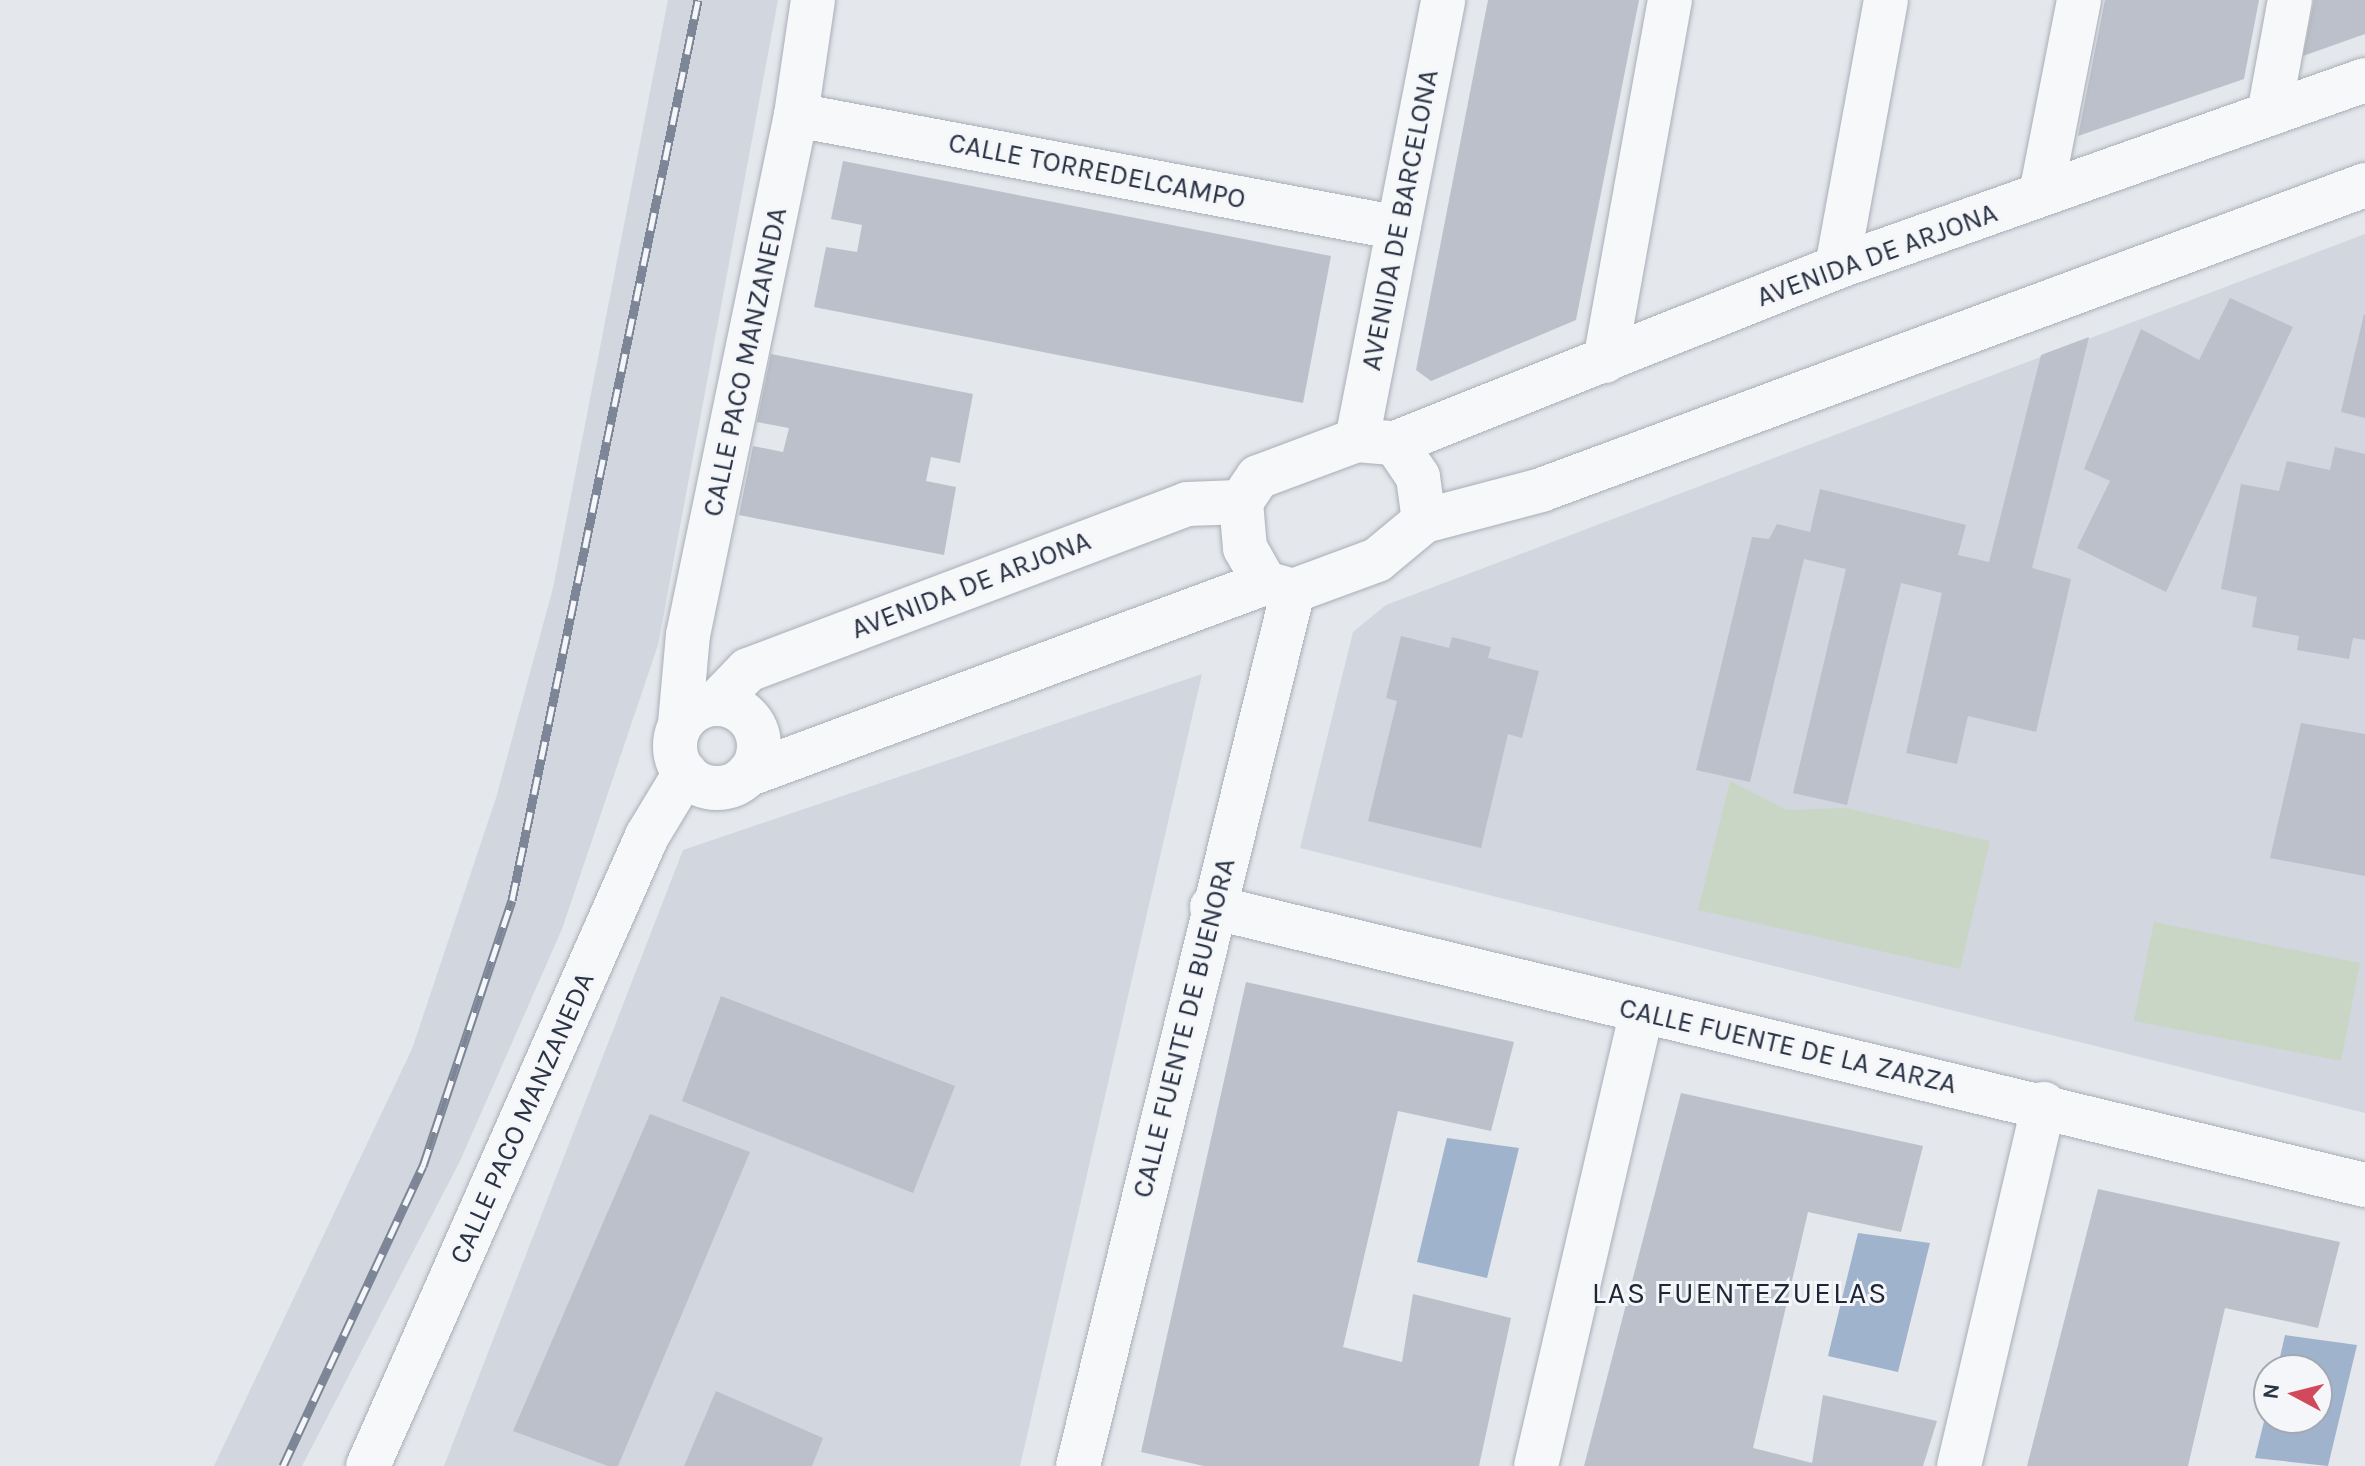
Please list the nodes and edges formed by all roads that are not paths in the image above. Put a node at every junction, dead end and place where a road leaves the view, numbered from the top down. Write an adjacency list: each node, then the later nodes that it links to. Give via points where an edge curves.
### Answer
1 (813, 0): 9 (street, CALLE PACO MANZANEDA)
2 (1443, 0): 12 (street, AVENIDA DE BARCELONA)
3 (1670, 0): 14 (street)
4 (1886, 0): 13 (street)
5 (2079, 0): 11 (street)
6 (2290, 0): 8 (street)
7 (2365, 80): 8 (street, AVENIDA DE ARJONA)
8 (2269, 114): 11 (street, AVENIDA DE ARJONA)
9 (796, 115): 12 (street, CALLE TORREDELCAMPO); 19 (street, CALLE PACO MANZANEDA, via 688,635)
10 (2365, 185): 17 (street, via 1541,490)
11 (2041, 194): 13 (street, AVENIDA DE ARJONA)
12 (1399, 228): 15 (street, AVENIDA DE BARCELONA)
13 (1837, 267): 14 (street, AVENIDA DE ARJONA)
14 (1605, 361): 15 (street, AVENIDA DE ARJONA)
15 (1376, 442): 16 (street, via 1258,477); 17 (street, via 1418,477)
16 (1241, 502): 18 (street, via 1245,548); 19 (street, AVENIDA DE ARJONA, via 1187,504 748,670)
17 (1424, 521): 18 (street, via 1377,560)
18 (1279, 587): 21 (street); 22 (street, CALLE FUENTE DE BUENORA)
19 (698, 714): 20 (street, via 674,750); 21 (street, via 744,713 757,732 757,755)
20 (685, 773): 21 (street, via 716,788); 26 (street, CALLE PACO MANZANEDA, via 647,836)
21 (747, 775)
22 (1212, 907): 23 (street, CALLE FUENTE DE LA ZARZA); 27 (street, CALLE FUENTE DE BUENORA)
23 (1641, 1013): 24 (street, CALLE FUENTE DE LA ZARZA); 28 (street)
24 (2044, 1104): 25 (street, CALLE FUENTE DE LA ZARZA); 29 (street)
25 (2365, 1185)
26 (368, 1466)
27 (1078, 1466)
28 (1536, 1466)
29 (1959, 1466)

